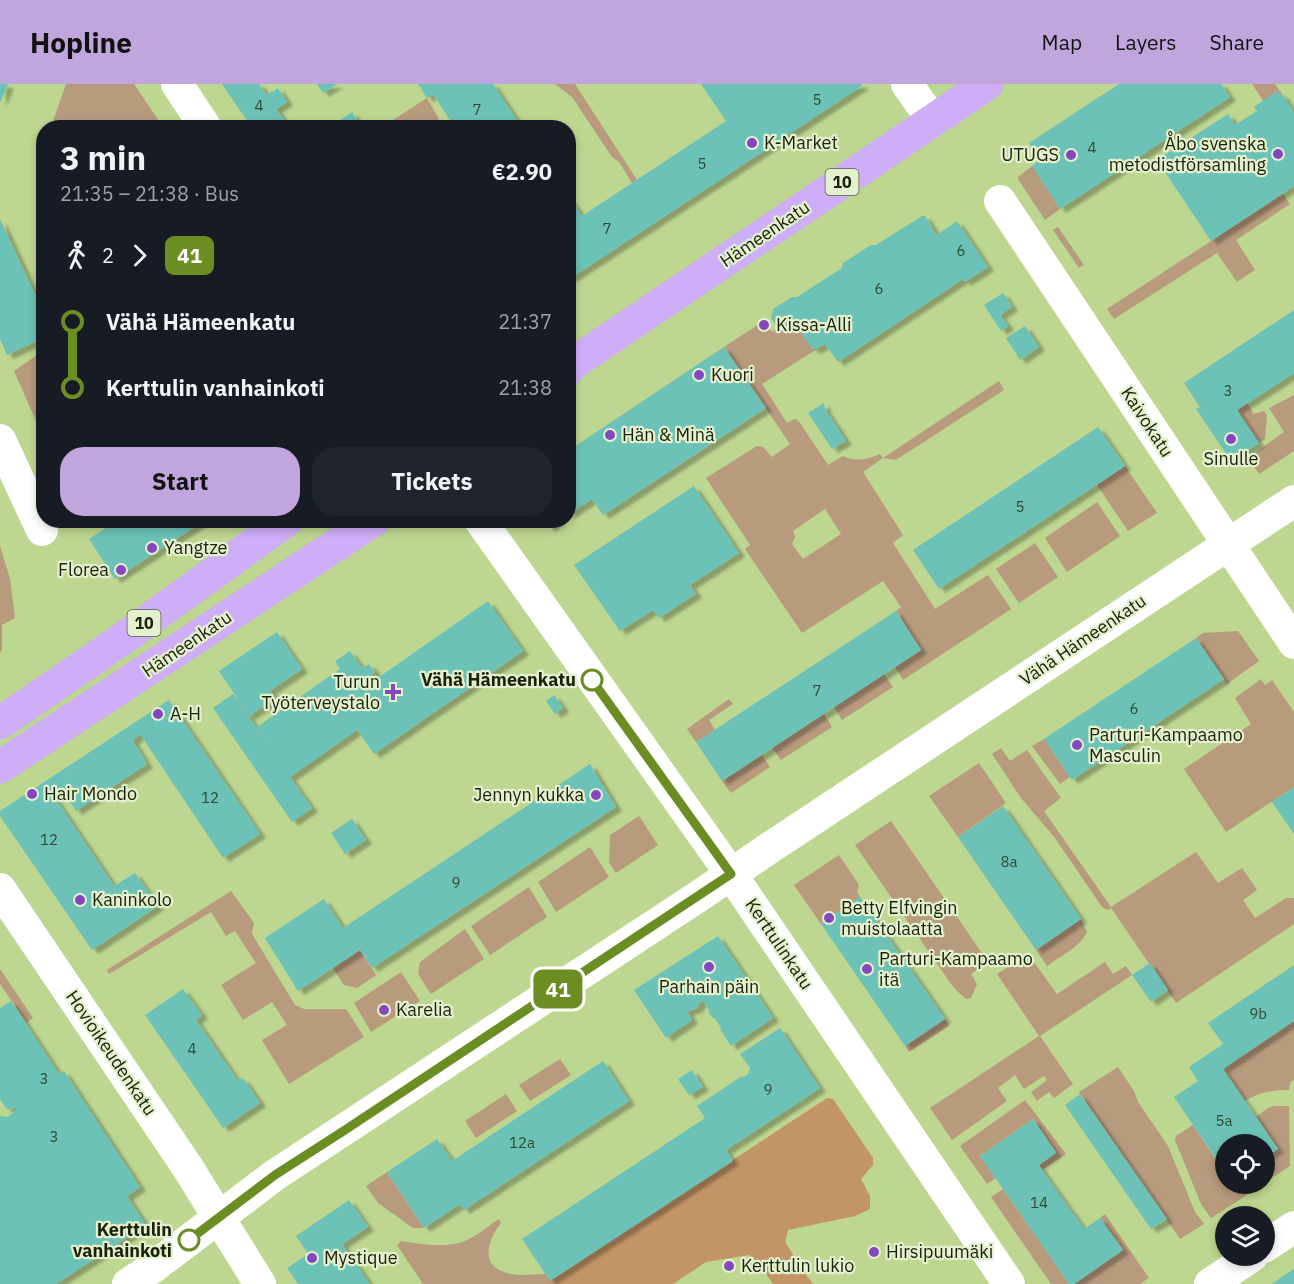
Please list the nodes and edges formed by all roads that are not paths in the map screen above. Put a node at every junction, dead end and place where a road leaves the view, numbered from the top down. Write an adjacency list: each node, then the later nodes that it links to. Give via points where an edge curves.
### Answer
1 (177, 84): 4 (street)
2 (907, 84): 5 (street)
3 (987, 84): 5 (highway, Hämeenkatu / 10)
4 (201, 120)
5 (933, 121): 7 (highway, Hämeenkatu / 10)
6 (1000, 201): 16 (street, Kaivokatu)
7 (576, 362)
8 (0, 440): 10 (street)
9 (1294, 501): 16 (street, Vähä Hämeenkatu)
10 (36, 518)
11 (41, 528): 15 (street)
12 (276, 528): 18 (highway, 10)
13 (362, 528): 19 (highway, Hämeenkatu / 10)
14 (486, 528): 20 (street, Kerttulinkatu)
15 (42, 531)
16 (1227, 544): 17 (street, Kaivokatu); 20 (street, Vähä Hämeenkatu)
17 (1294, 643)
18 (0, 723)
19 (0, 767)
20 (731, 874): 22 (street, Vähä Hämeenkatu, via 275,1175); 28 (street, Kerttulinkatu)
21 (0, 889): 22 (street, Hovioikeudenkatu)
22 (219, 1218): 26 (street, Vähä Hämeenkatu); 27 (street, Hovioikeudenkatu)
23 (1294, 1227): 24 (street)
24 (1275, 1240)
25 (1237, 1266): 29 (street)
26 (128, 1284)
27 (260, 1284)
28 (1010, 1284)
29 (1210, 1284)

